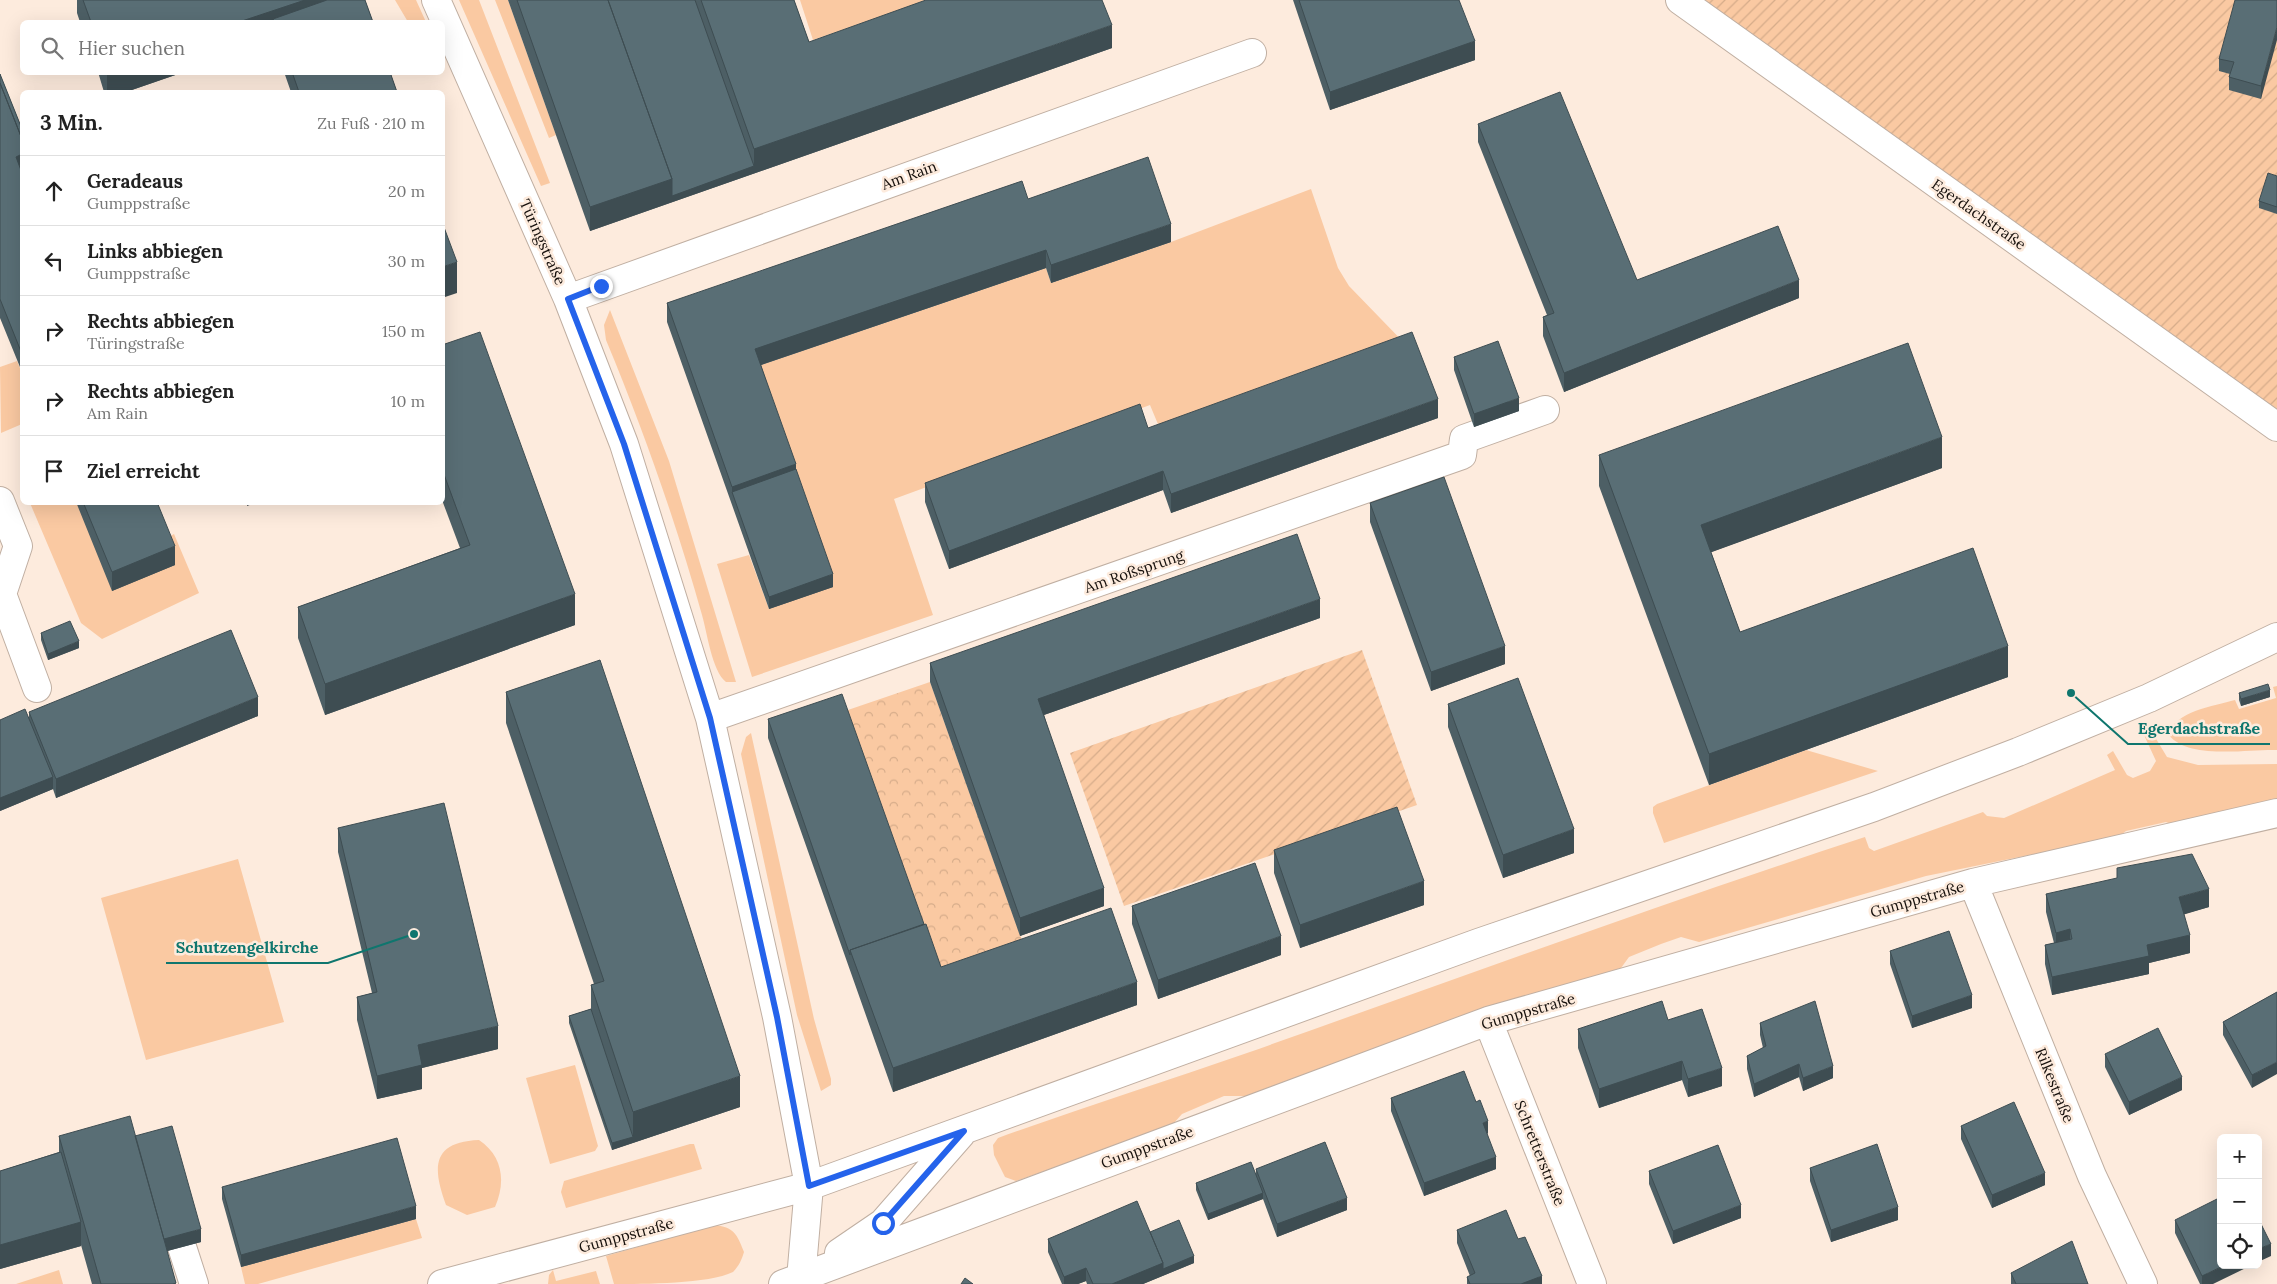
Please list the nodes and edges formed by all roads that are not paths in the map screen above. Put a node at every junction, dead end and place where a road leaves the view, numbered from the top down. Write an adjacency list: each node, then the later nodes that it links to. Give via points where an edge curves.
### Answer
1 (436, 0): 4 (street, Türingstraße)
2 (1680, 0): 8 (street, Egerdachstraße)
3 (445, 20): 6 (street, Türingstraße)
4 (445, 20)
5 (1252, 53): 6 (street, Am Rain)
6 (568, 299): 12 (street, Türingstraße, via 624,444)
7 (1545, 410): 12 (street, Am Roßsprung, via 1464,439 1462,455)
8 (2277, 427)
9 (0, 501): 11 (street, via 18,546 2,594)
10 (2277, 637): 16 (street, Gumppstraße, via 2150,698 1874,807 1478,943)
11 (37, 688)
12 (710, 718): 17 (street, Türingstraße, via 777,1017)
13 (2277, 813): 14 (street, Gumppstraße)
14 (1974, 883): 15 (street, Gumppstraße); 25 (street, Rilkestraße, via 2092,1176)
15 (1488, 1022): 20 (street, Gumppstraße, via 1142,1149); 24 (street, Schretterstraße)
16 (964, 1131): 17 (street, Gumppstraße); 20 (street, Gumppstraße, via 883,1223)
17 (809, 1186): 19 (street, Gumppstraße); 20 (street)
18 (182, 1247): 21 (street)
19 (534, 1258): 22 (street, Gumppstraße); 23 (street)
20 (796, 1283)
21 (194, 1284)
22 (442, 1284)
23 (526, 1284)
24 (1592, 1284)
25 (2143, 1284)

